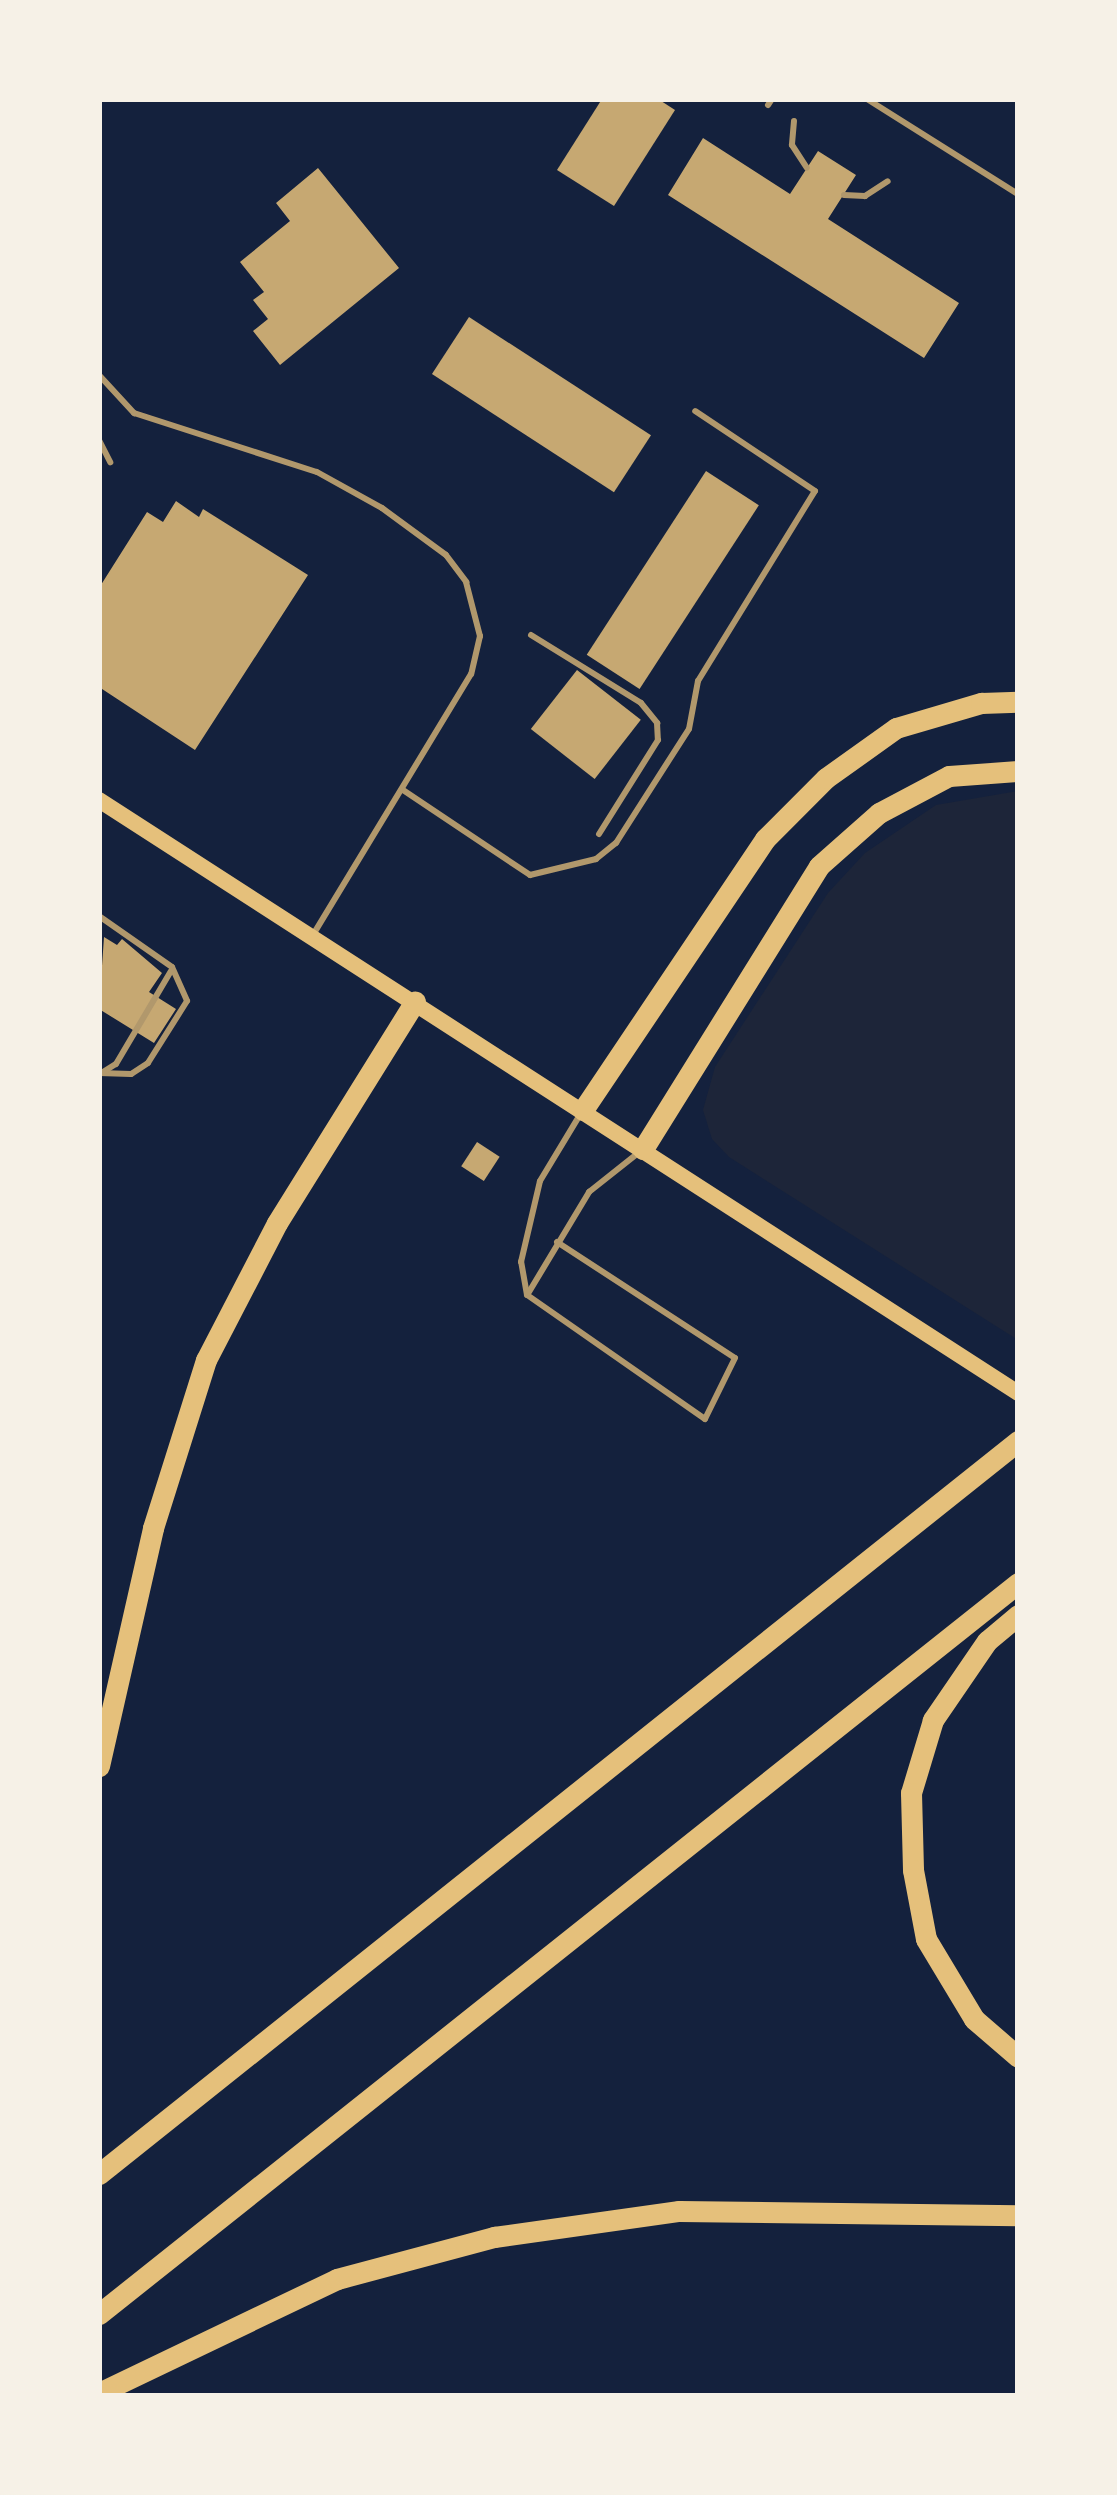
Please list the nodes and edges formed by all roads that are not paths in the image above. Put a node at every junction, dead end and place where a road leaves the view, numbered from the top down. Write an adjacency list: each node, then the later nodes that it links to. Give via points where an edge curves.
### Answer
1 (867, 99): 5 (lane)
2 (794, 121): 3 (lane, via 792,146)
3 (807, 168)
4 (888, 181): 6 (lane, via 865,196)
5 (1018, 194)
6 (844, 195)
7 (99, 375): 14 (lane, via 134,412 317,472 382,508 457,568 480,636 471,674)
8 (695, 411): 14 (lane, via 815,491 698,680 689,729 616,843 596,859 530,875)
9 (99, 440): 10 (lane)
10 (110, 462)
11 (531, 634): 16 (lane, via 647,708 657,723 658,740)
12 (1018, 702): 22 (highway, via 981,703 896,728 826,778 765,839)
13 (1018, 771): 23 (highway, via 949,776 879,813 819,866)
14 (404, 790): 18 (lane)
15 (99, 800): 18 (main road)
16 (599, 834)
17 (99, 916): 19 (lane)
18 (313, 936): 20 (main road)
19 (172, 967): 21 (lane, via 116,1064); 21 (lane, via 187,1001 162,1047 131,1074)
20 (415, 1001): 22 (main road); 30 (highway, via 277,1223 206,1360 152,1528)
21 (99, 1074)
22 (583, 1110): 23 (main road); 25 (lane, via 540,1181 521,1262)
23 (643, 1149): 24 (lane, via 589,1192); 26 (main road)
24 (557, 1242): 25 (lane); 25 (lane, via 735,1358 705,1419)
25 (527, 1295)
26 (1018, 1393)
27 (1018, 1441): 32 (highway)
28 (1018, 1583): 34 (highway)
29 (1018, 1615): 31 (highway, via 987,1641 933,1720 911,1793 926,1939 974,2018)
30 (99, 1766)
31 (1018, 2057)
32 (99, 2174)
33 (1018, 2215): 35 (highway, via 679,2211 494,2237 337,2279)
34 (99, 2314)
35 (99, 2393)

